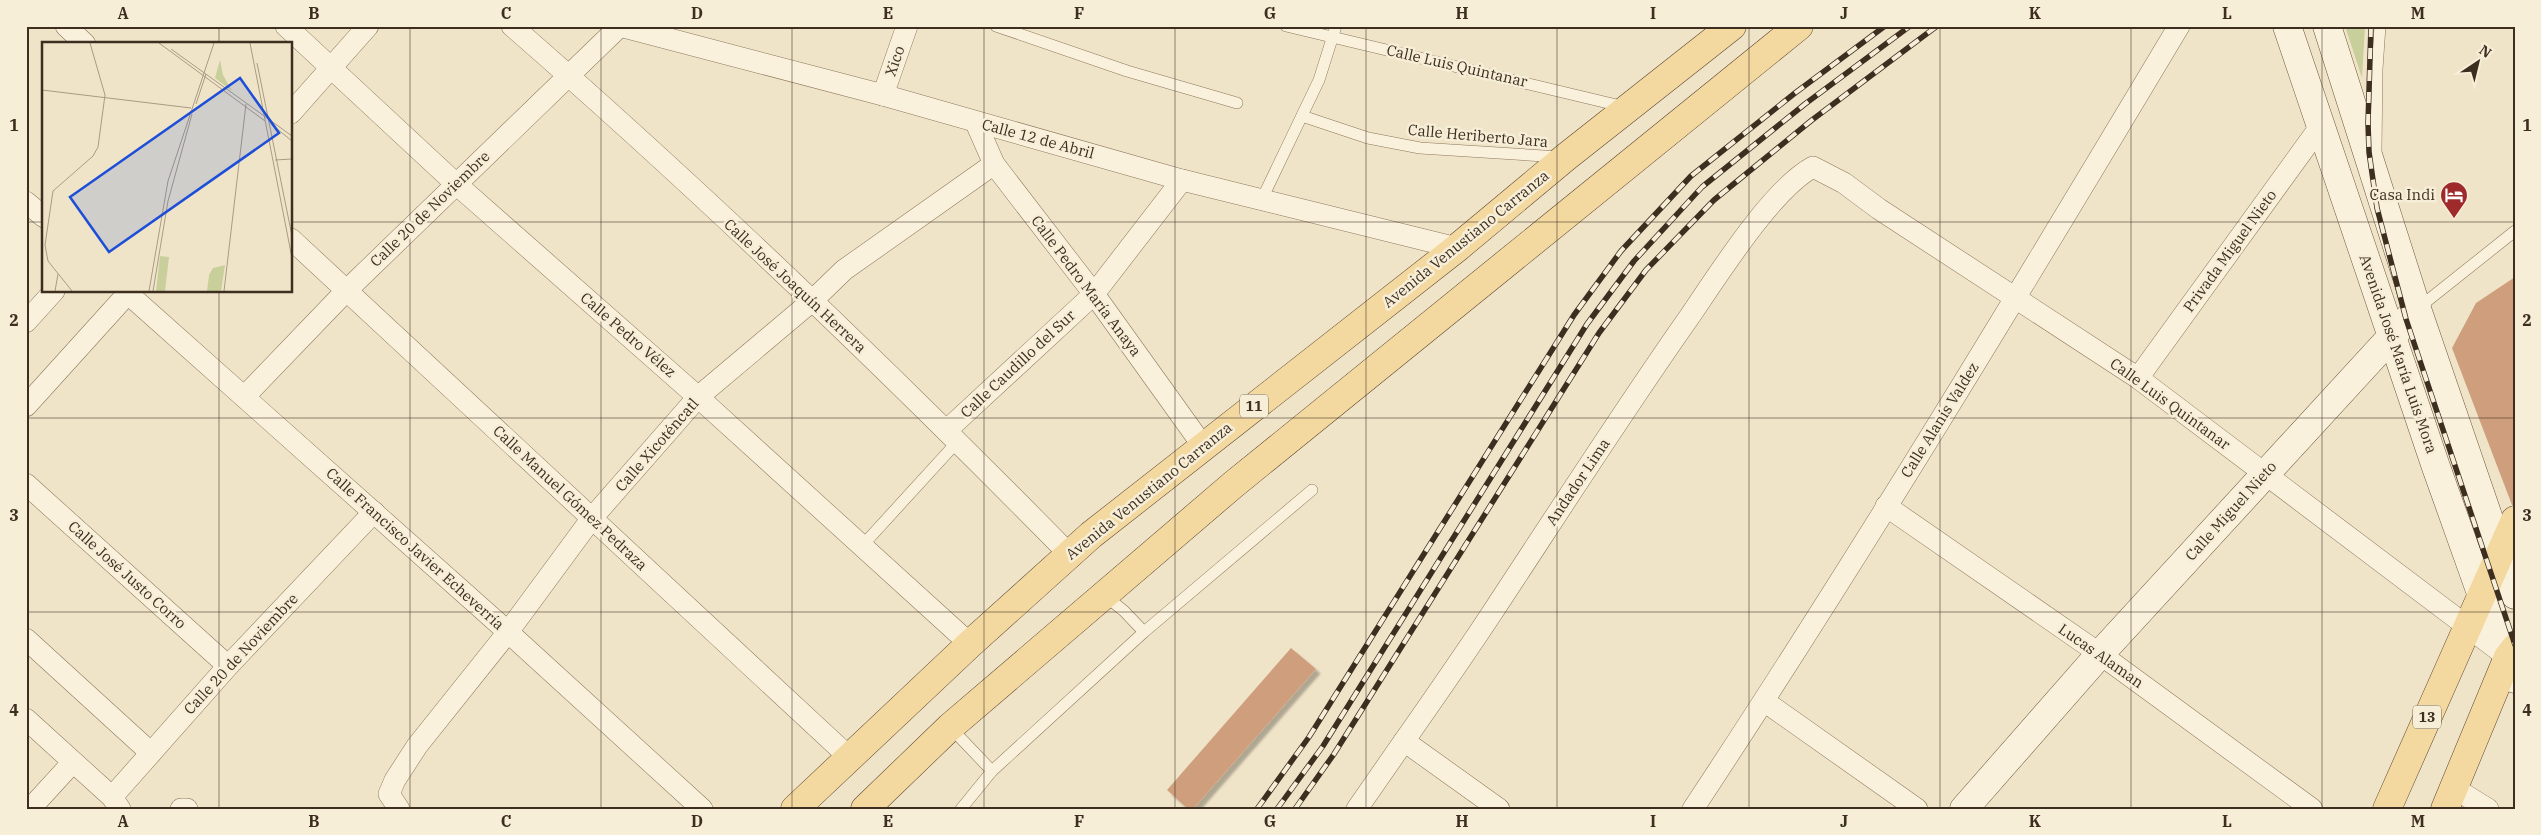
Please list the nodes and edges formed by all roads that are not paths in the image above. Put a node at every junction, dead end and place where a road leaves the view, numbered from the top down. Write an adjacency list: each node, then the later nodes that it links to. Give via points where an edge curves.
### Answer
1 (66, 26): 16 (street)
2 (368, 26): 17 (street)
3 (512, 26): 18 (street, Calle José Joaquín Herrera)
4 (620, 26): 18 (street, Calle 20 de Noviembre); 19 (street, Calle 12 de Abril)
5 (907, 26): 19 (street, Xico)
6 (996, 26): 20 (lane, via 1127,72)
7 (1286, 26): 15 (lane, Calle Luis Quintanar)
8 (1732, 26): 21 (main road, Avenida Venustiano Carranza / 11)
9 (1799, 26): 63 (main road, via 1275,449)
10 (2179, 26): 42 (street, Calle Alanís Valdez)
11 (2287, 26): 25 (street, Avenida José María Luis Mora)
12 (2327, 26): 29 (street)
13 (2380, 26): 29 (lane)
14 (289, 32): 17 (street, Calle Pedro Vélez)
15 (1335, 32): 21 (lane, Calle Luis Quintanar); 23 (lane, via 1319,80)
16 (83, 42)
17 (331, 69): 22 (street); 31 (street, Calle Pedro Vélez)
18 (568, 75): 31 (street, Calle 20 de Noviembre); 43 (street, Calle José Joaquín Herrera)
19 (883, 95): 24 (street, Calle 12 de Abril)
20 (1237, 103)
21 (1628, 107): 26 (main road, Avenida Venustiano Carranza / 11)
22 (292, 111)
23 (1302, 116): 26 (lane, Calle Heriberto Jara, via 1368,138 1420,148); 32 (lane)
24 (976, 123): 27 (street, Calle Pedro María Anaya); 30 (street, Calle 12 de Abril)
25 (2322, 124): 46 (street, Avenida José María Luis Mora); 47 (street, Privada Miguel Nieto)
26 (1566, 157): 37 (main road, Avenida Venustiano Carranza / 11)
27 (994, 164): 41 (street, Calle Pedro María Anaya); 43 (street, Calle Xicoténcatl, via 844,270)
28 (1813, 167): 42 (street, Calle Luis Quintanar, via 1844,183); 77 (street, Andador Lima, via 1801,173 1771,205 1706,292)
29 (2377, 177): 44 (street)
30 (1182, 180): 32 (street, Calle 12 de Abril); 41 (street, Calle Caudillo del Sur)
31 (455, 184): 38 (street, Calle 20 de Noviembre); 49 (street, Calle Pedro Vélez)
32 (1262, 199): 37 (street, Calle 12 de Abril)
33 (26, 202): 34 (street)
34 (42, 215)
35 (2515, 230): 44 (lane, Calle Miguel Nieto)
36 (292, 240): 38 (street, Calle Manuel Gómez Pedraza)
37 (1457, 248): 52 (main road, Avenida Venustiano Carranza / 11)
38 (346, 291): 48 (street, Calle 20 de Noviembre); 58 (street, Calle Manuel Gómez Pedraza)
39 (53, 292): 45 (street)
40 (128, 292): 48 (street, Calle Francisco Javier Echeverría); 50 (street)
41 (1094, 294): 51 (street, Calle Caudillo del Sur); 52 (street, Calle Pedro María Anaya)
42 (2016, 298): 47 (street, Calle Luis Quintanar); 56 (street, Calle Alanís Valdez)
43 (812, 301): 49 (street, Calle Xicoténcatl); 51 (street, Calle José Joaquín Herrera)
44 (2418, 308): 46 (street, Calle Miguel Nieto); 61 (street)
45 (26, 322)
46 (2391, 335): 53 (street, Calle Miguel Nieto); 65 (street, Avenida José María Luis Mora)
47 (2138, 378): 53 (street, Calle Luis Quintanar)
48 (244, 397): 57 (street, Calle Francisco Javier Echeverría)
49 (698, 397): 58 (street, Calle Xicoténcatl); 60 (street, Calle Pedro Vélez)
50 (26, 406)
51 (953, 436): 60 (lane, Calle Caudillo del Sur); 62 (street, Calle José Joaquín Herrera)
52 (1203, 446): 62 (main road, Avenida Venustiano Carranza / 11)
53 (2264, 474): 66 (street, Calle Luis Quintanar); 71 (street, Calle Miguel Nieto)
54 (26, 484): 73 (street, Calle José Justo Corro)
55 (1312, 490): 68 (lane)
56 (1886, 506): 71 (street, Lucas Alaman); 74 (street, Calle Alanís Valdez)
57 (374, 512): 67 (street, Calle Francisco Javier Echeverría); 73 (street, Calle 20 de Noviembre)
58 (592, 518): 67 (street, Calle Xicoténcatl); 79 (street, Calle Manuel Gómez Pedraza)
59 (2515, 520): 61 (main road, 13)
60 (863, 545): 70 (street, Calle Pedro Vélez)
61 (2500, 552): 64 (street); 65 (main road, 13)
62 (1069, 554): 70 (main road, Avenida Venustiano Carranza / 11)
63 (1103, 594): 68 (lane); 76 (main road)
64 (2515, 595)
65 (2482, 596): 66 (main road, 13); 72 (street, Avenida José María Luis Mora)
66 (2467, 624): 72 (street, Calle Luis Quintanar); 98 (main road, 13)
67 (508, 632): 83 (street, Calle Xicoténcatl, via 417,746 395,780); 88 (street, Calle Francisco Javier Echeverría)
68 (1144, 632): 81 (lane)
69 (26, 639): 78 (street)
70 (970, 644): 79 (main road, Avenida Venustiano Carranza / 11)
71 (2100, 654): 96 (street, Calle Miguel Nieto); 97 (street, Lucas Alaman)
72 (2513, 660): 82 (main road)
73 (228, 666): 78 (street, Calle 20 de Noviembre)
74 (1764, 701): 94 (street, Calle Alanís Valdez); 95 (street)
75 (26, 719): 80 (street)
76 (950, 727): 81 (lane); 90 (main road)
77 (1404, 741): 92 (street, Andador Lima); 93 (street)
78 (151, 753): 84 (street, Calle 20 de Noviembre)
79 (850, 757): 89 (main road, Avenida Venustiano Carranza / 11)
80 (73, 762): 84 (street); 85 (street)
81 (992, 770): 91 (lane)
82 (2449, 798): 99 (street)
83 (394, 801)
84 (116, 803)
85 (30, 809)
86 (181, 809): 87 (street)
87 (187, 809)
88 (702, 809)
89 (795, 809)
90 (865, 809)
91 (960, 809)
92 (1357, 809)
93 (1499, 809)
94 (1693, 809)
95 (1917, 809)
96 (1964, 809)
97 (2312, 809)
98 (2387, 809)
99 (2488, 809)

